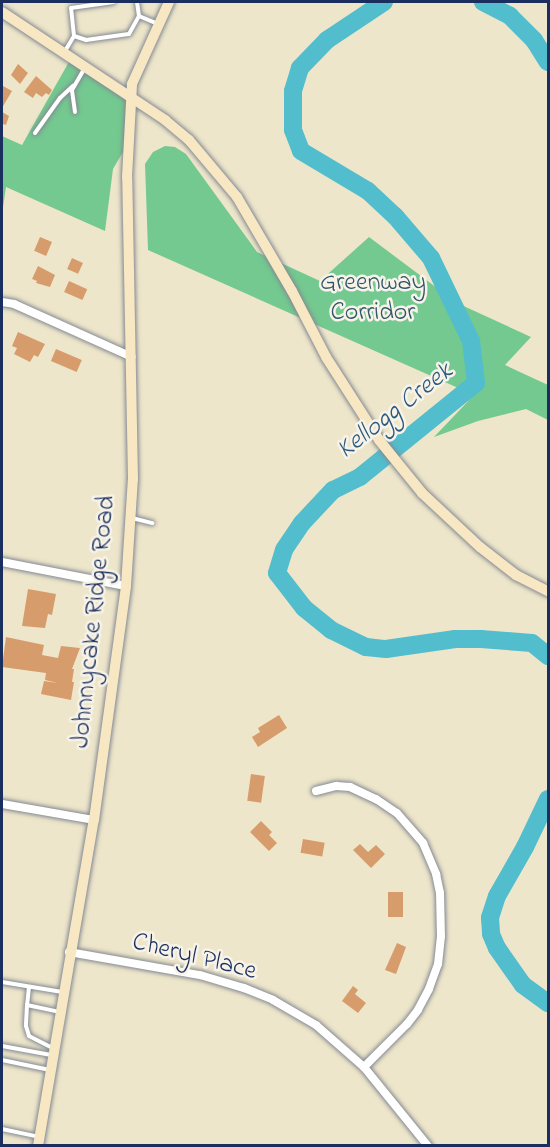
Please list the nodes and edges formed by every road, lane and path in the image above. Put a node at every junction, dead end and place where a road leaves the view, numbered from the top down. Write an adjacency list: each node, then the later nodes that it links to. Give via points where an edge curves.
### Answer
1 (114, 2): 7 (lane, via 71,8)
2 (137, 2): 5 (lane)
3 (169, 2): 6 (main road, Johnnycake Ridge Road)
4 (2, 12): 8 (main road)
5 (139, 16): 6 (lane); 7 (lane, via 129,34 86,40)
6 (159, 24): 11 (main road, Johnnycake Ridge Road, via 132,84)
7 (74, 36): 8 (lane)
8 (63, 54): 9 (main road)
9 (84, 69): 10 (lane); 11 (main road)
10 (73, 86): 12 (lane); 13 (lane)
11 (131, 99): 15 (main road, Johnnycake Ridge Road, via 127,177); 20 (main road, via 189,140 237,197 326,357 379,440 422,493 480,548 516,575)
12 (75, 112)
13 (35, 133)
14 (2, 302): 15 (street)
15 (132, 357): 16 (main road, Johnnycake Ridge Road)
16 (131, 518): 17 (lane); 19 (main road, Johnnycake Ridge Road)
17 (152, 523)
18 (2, 562): 19 (street)
19 (126, 586): 23 (main road, Johnnycake Ridge Road)
20 (549, 591)
21 (316, 790): 33 (street, via 350,787 397,813 423,843 440,893 438,964 429,989 407,1024)
22 (2, 804): 23 (street)
23 (94, 820): 24 (main road, Johnnycake Ridge Road)
24 (69, 952): 27 (main road, Johnnycake Ridge Road); 33 (street, Cheryl Place, via 200,975 244,988 315,1025)
25 (2, 982): 26 (lane)
26 (30, 987): 27 (lane); 28 (lane)
27 (63, 992): 29 (main road, Johnnycake Ridge Road)
28 (27, 1005): 29 (lane); 31 (lane, via 29,1036)
29 (59, 1012): 31 (main road, Johnnycake Ridge Road)
30 (2, 1046): 31 (lane)
31 (53, 1051): 34 (main road, Johnnycake Ridge Road)
32 (2, 1060): 34 (lane)
33 (364, 1067): 37 (street, Cheryl Place)
34 (50, 1071): 36 (main road, Johnnycake Ridge Road)
35 (2, 1129): 36 (lane)
36 (39, 1141)
37 (428, 1146)

